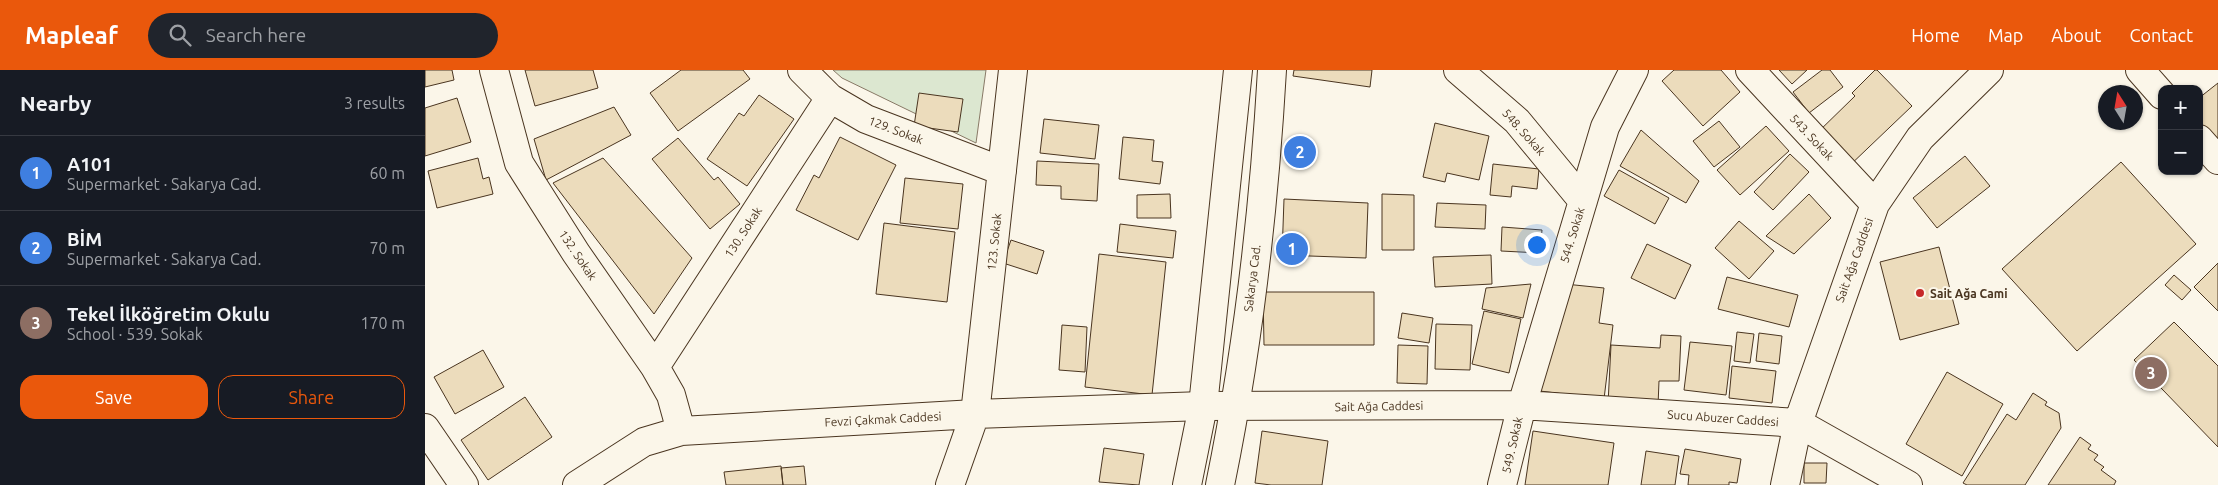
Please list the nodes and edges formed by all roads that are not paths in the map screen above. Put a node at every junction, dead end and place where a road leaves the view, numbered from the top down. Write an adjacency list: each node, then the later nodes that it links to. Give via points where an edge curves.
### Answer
1 (494, 70): 18 (street, 132. Sokak, via 519,163)
2 (802, 70): 12 (street, 129. Sokak)
3 (1013, 70): 15 (street, 123. Sokak)
4 (1238, 70): 20 (street)
5 (1272, 70): 21 (street, Sakarya Cad., via 1256,251)
6 (1458, 70): 16 (street, 548. Sokak, via 1517,121)
7 (1634, 70): 16 (street, 544. Sokak, via 1605,127)
8 (1750, 70): 17 (street, 543. Sokak)
9 (1989, 70): 17 (street, Sait Ağa Caddesi, via 1919,138)
10 (2141, 70): 11 (street)
11 (2158, 90)
12 (830, 98): 15 (street, 129. Sokak, via 866,119); 18 (street, 130. Sokak)
13 (2203, 143): 14 (street)
14 (2218, 160)
15 (1002, 171): 22 (street, 123. Sokak)
16 (1583, 201): 19 (street, 544. Sokak)
17 (1875, 204): 23 (street, Sait Ağa Caddesi)
18 (655, 367): 25 (street, 132. Sokak, via 671,395)
19 (1522, 405): 21 (street, Sait Ağa Caddesi); 23 (street, Sucu Abuzer Caddesi); 31 (street, 549. Sokak)
20 (1203, 406): 21 (street, Sait Ağa Caddesi); 22 (street, Fevzi Çakmak Caddesi); 29 (street)
21 (1236, 407): 30 (street, Sakarya Cad.)
22 (975, 414): 25 (street, Fevzi Çakmak Caddesi); 28 (street, 123. Sokak)
23 (1798, 423): 32 (street, Sait Ağa Caddesi); 33 (street, Sucu Abuzer Caddesi)
24 (425, 428): 26 (street)
25 (681, 431): 27 (street, Fevzi Çakmak Caddesi, via 644,442)
26 (464, 485)
27 (577, 485)
28 (950, 485)
29 (1187, 485)
30 (1219, 485)
31 (1502, 485)
32 (1785, 485)
33 (1908, 485)

